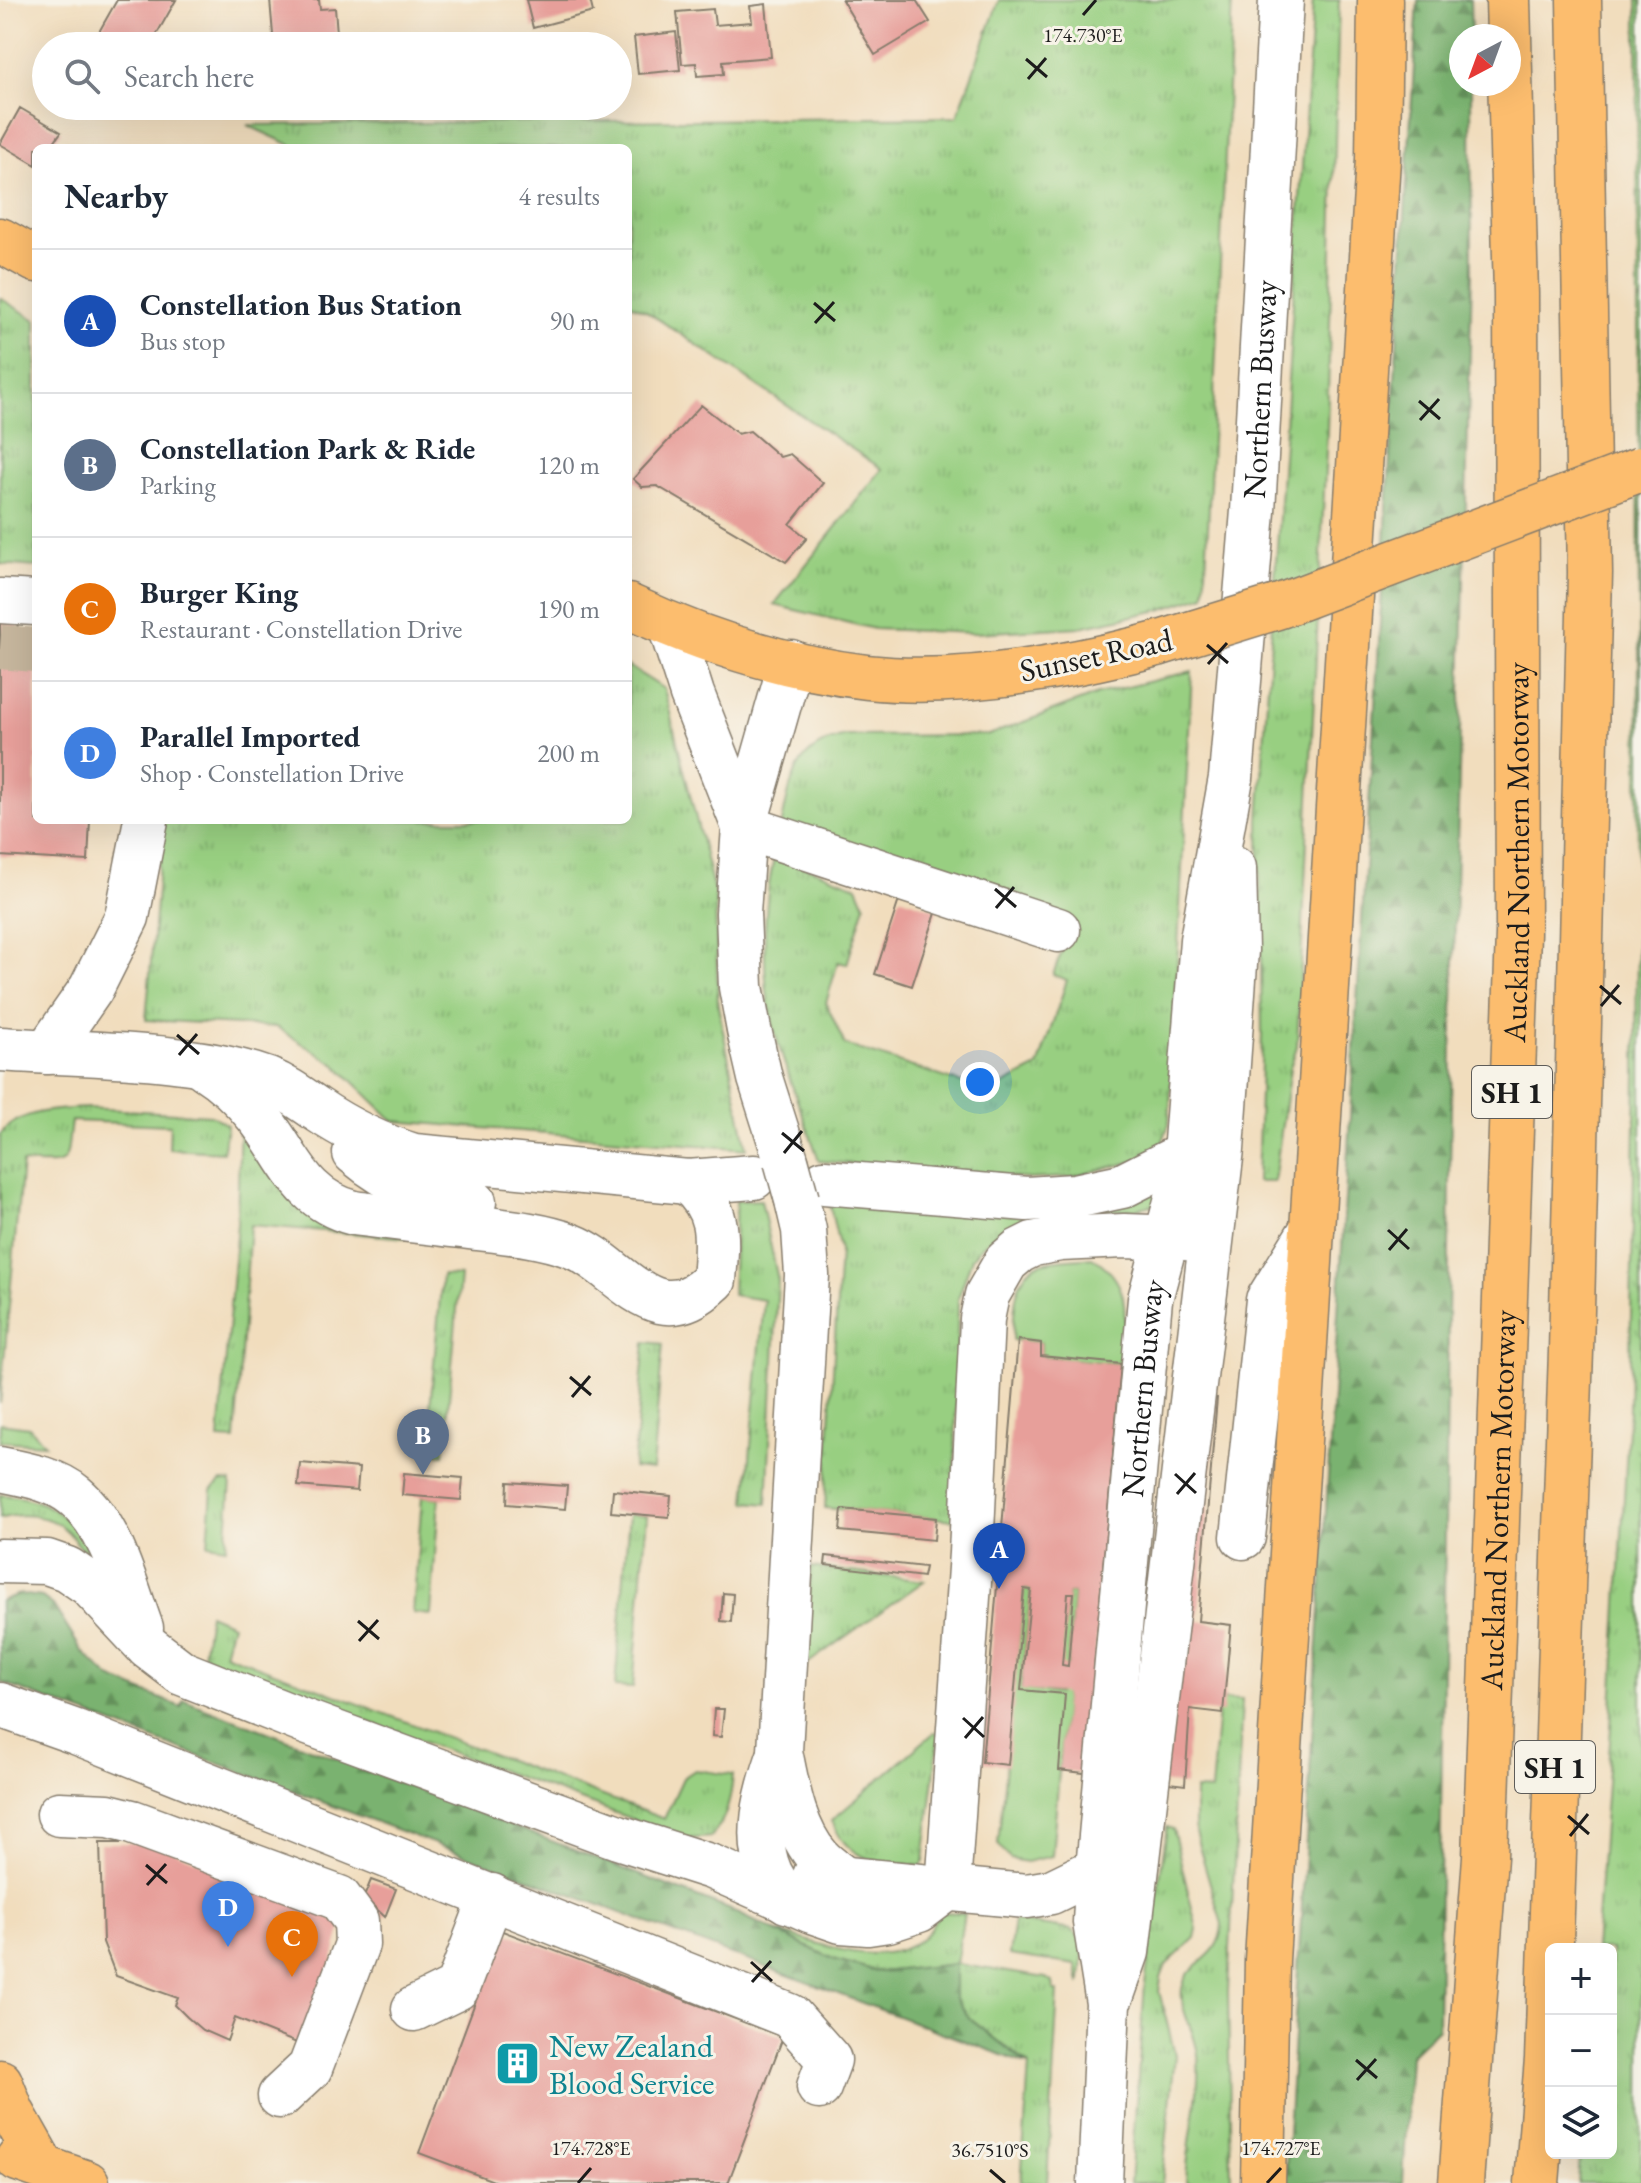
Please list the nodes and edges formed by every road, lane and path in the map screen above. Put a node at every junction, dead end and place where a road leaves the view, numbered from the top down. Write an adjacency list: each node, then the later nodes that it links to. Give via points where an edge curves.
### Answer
1 (1281, 0): 13 (lane, Northern Busway, via 1253,511)
2 (1380, 0): 24 (main road, via 1378,159)
3 (1508, 0): 52 (main road, Auckland Northern Motorway / SH 1, via 1516,294 1518,934 1485,1857)
4 (1579, 0): 53 (main road, Auckland Northern Motorway / SH 1, via 1590,573 1571,1351 1547,2059)
5 (0, 240): 6 (main road)
6 (32, 258)
7 (1641, 469): 12 (main road, Sunset Road, bridge, via 1280,606 1157,644 1046,668 954,677 870,677)
8 (0, 601): 9 (lane)
9 (32, 603)
10 (632, 608): 11 (main road, Sunset Road)
11 (670, 625): 12 (main road, Sunset Road); 15 (lane)
12 (791, 662): 15 (lane)
13 (1231, 778): 21 (lane, Northern Busway, via 1202,940); 27 (lane, Northern Busway, via 1236,950)
14 (145, 824): 18 (lane, via 127,917 91,989)
15 (744, 827): 16 (lane); 22 (lane, via 738,913 741,987)
16 (1058, 930)
17 (0, 1049): 18 (lane)
18 (47, 1052): 19 (lane)
19 (196, 1062): 20 (lane, via 264,1079); 28 (lane, via 262,1092 292,1120 333,1174 386,1217 503,1230 570,1245)
20 (315, 1108): 23 (lane, via 382,1147 414,1156); 28 (lane, via 356,1154 397,1182 438,1198 560,1212 585,1222)
21 (1185, 1154): 22 (lane, via 1122,1186 1075,1196 1027,1199); 25 (lane, Northern Busway)
22 (790, 1180): 23 (lane); 35 (lane, via 804,1230 807,1275)
23 (688, 1182): 28 (lane, via 704,1197 715,1221 714,1280 688,1299 660,1301)
24 (1312, 1229): 31 (lane, via 1268,1300); 51 (main road, via 1267,1960)
25 (1166, 1237): 26 (lane); 27 (lane); 29 (lane, Northern Busway)
26 (1080, 1238): 29 (lane, via 1115,1258); 40 (lane, via 1019,1251 994,1280 982,1319)
27 (1210, 1239): 43 (lane, Northern Busway, via 1127,1952)
28 (605, 1266)
29 (1150, 1299): 37 (lane, Northern Busway)
30 (0, 1469): 33 (lane, via 53,1483 75,1496 94,1518 108,1541)
31 (1243, 1537)
32 (0, 1561): 33 (lane, via 47,1562 67,1569 89,1584)
33 (148, 1647): 39 (lane, via 182,1673 264,1706 618,1837)
34 (0, 1705): 41 (lane)
35 (780, 1751): 38 (lane, via 801,1827 819,1858); 39 (lane, via 763,1827)
36 (59, 1814): 46 (lane, via 132,1822 339,1898 356,1921 357,1944 310,2068)
37 (1098, 1869): 40 (lane, via 1051,1892 1027,1896); 43 (lane, Northern Busway, via 1095,1922)
38 (844, 1879): 39 (lane); 40 (lane)
39 (778, 1886): 40 (lane, via 841,1921 868,1923 919,1910)
40 (948, 1888)
41 (492, 1896): 42 (lane, via 457,1988); 45 (lane, via 790,2016 829,2060)
42 (414, 2009)
43 (1108, 2011): 50 (lane, Northern Busway)
44 (0, 2082): 48 (main road)
45 (819, 2087)
46 (280, 2096)
47 (0, 2153): 48 (main road)
48 (43, 2167): 49 (main road)
49 (87, 2183)
50 (1100, 2183)
51 (1263, 2183)
52 (1461, 2183)
53 (1537, 2183)

